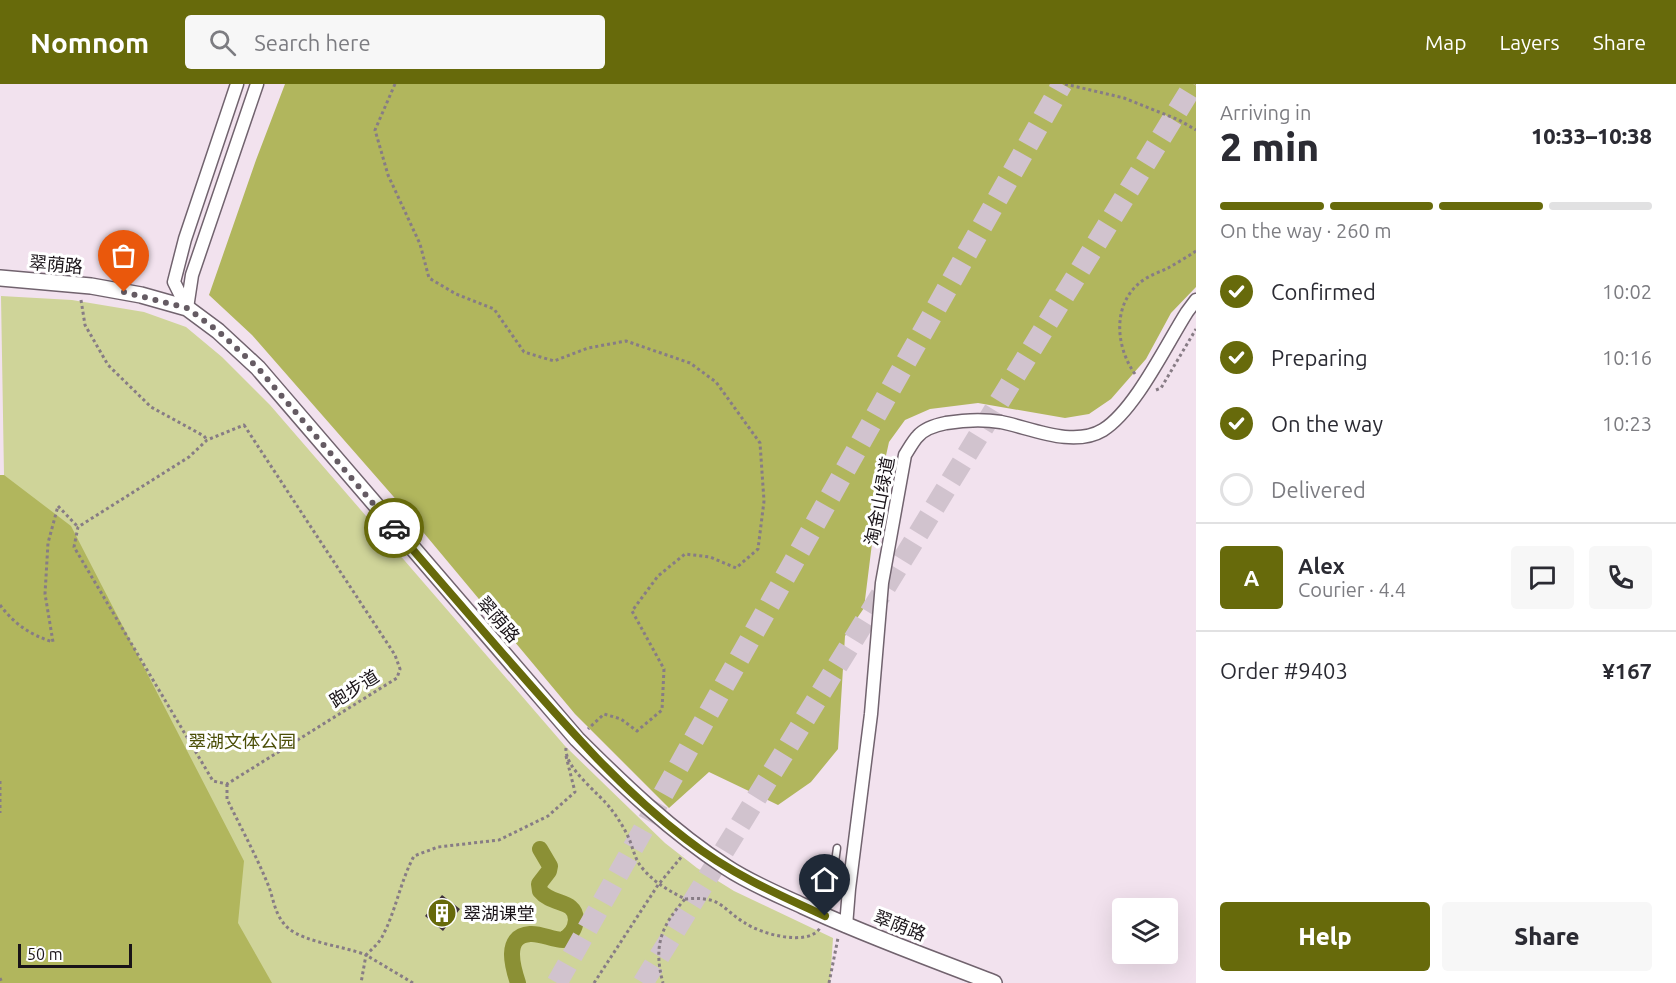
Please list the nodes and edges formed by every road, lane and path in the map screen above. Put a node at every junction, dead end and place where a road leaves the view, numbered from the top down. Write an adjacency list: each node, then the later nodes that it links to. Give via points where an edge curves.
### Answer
1 (237, 84): 10 (street, via 174,282)
2 (257, 84): 10 (street, via 192,275)
3 (395, 84): 17 (path, via 375,130 388,174 420,244 429,278 494,309 524,352 554,361 588,348 626,341 690,363 716,382 760,443 764,501 758,549 736,568 710,557 685,554 658,576 632,611 664,669 662,710 637,731 621,719 604,714)
4 (1065, 84): 5 (path, via 1124,98)
5 (1196, 130)
6 (1196, 251): 12 (path, via 1142,281 1119,314 1122,346)
7 (0, 278): 10 (street, 翠荫路, via 91,286)
8 (1196, 300): 26 (street, 淘金山绿道, via 1134,398 1103,430 1085,436 1064,436 977,420 926,429 916,437 906,455 882,583 871,714)
9 (81, 302): 14 (path, via 85,325 108,365 151,407)
10 (187, 308): 29 (street, 翠荫路, via 258,368 607,769 686,839 727,868)
11 (1196, 329): 13 (path, via 1161,388)
12 (1137, 378)
13 (1148, 393)
14 (207, 440): 15 (path, 跑步道, via 189,457); 21 (path, 跑步道, via 244,426 395,655 400,669 397,678)
15 (78, 527): 16 (path, via 58,506 48,543 45,594 53,642 32,635); 21 (path, via 74,547 213,780)
16 (0, 605)
17 (584, 732)
18 (570, 744): 19 (path)
19 (566, 756): 25 (path, via 589,788 612,810 630,839 635,857); 30 (path, via 575,792 548,816 499,840 438,847 414,856 381,939)
20 (0, 781): 22 (path)
21 (226, 784): 30 (path, via 227,799 270,889 274,908 289,929)
22 (0, 813)
23 (837, 848): 26 (lane, via 833,876 839,885)
24 (684, 854): 25 (path)
25 (658, 885): 27 (path); 35 (path)
26 (849, 889): 29 (street, 淘金山绿道)
27 (686, 899): 28 (path, via 716,902 746,924 781,936 811,936); 36 (path, via 668,918 663,930 659,958)
28 (821, 927)
29 (842, 930): 37 (path); 38 (street, 翠荫路)
30 (366, 955): 33 (path); 34 (path)
31 (0, 978): 32 (path)
32 (3, 983)
33 (361, 983)
34 (413, 983)
35 (594, 983)
36 (663, 983)
37 (829, 983)
38 (994, 983)

